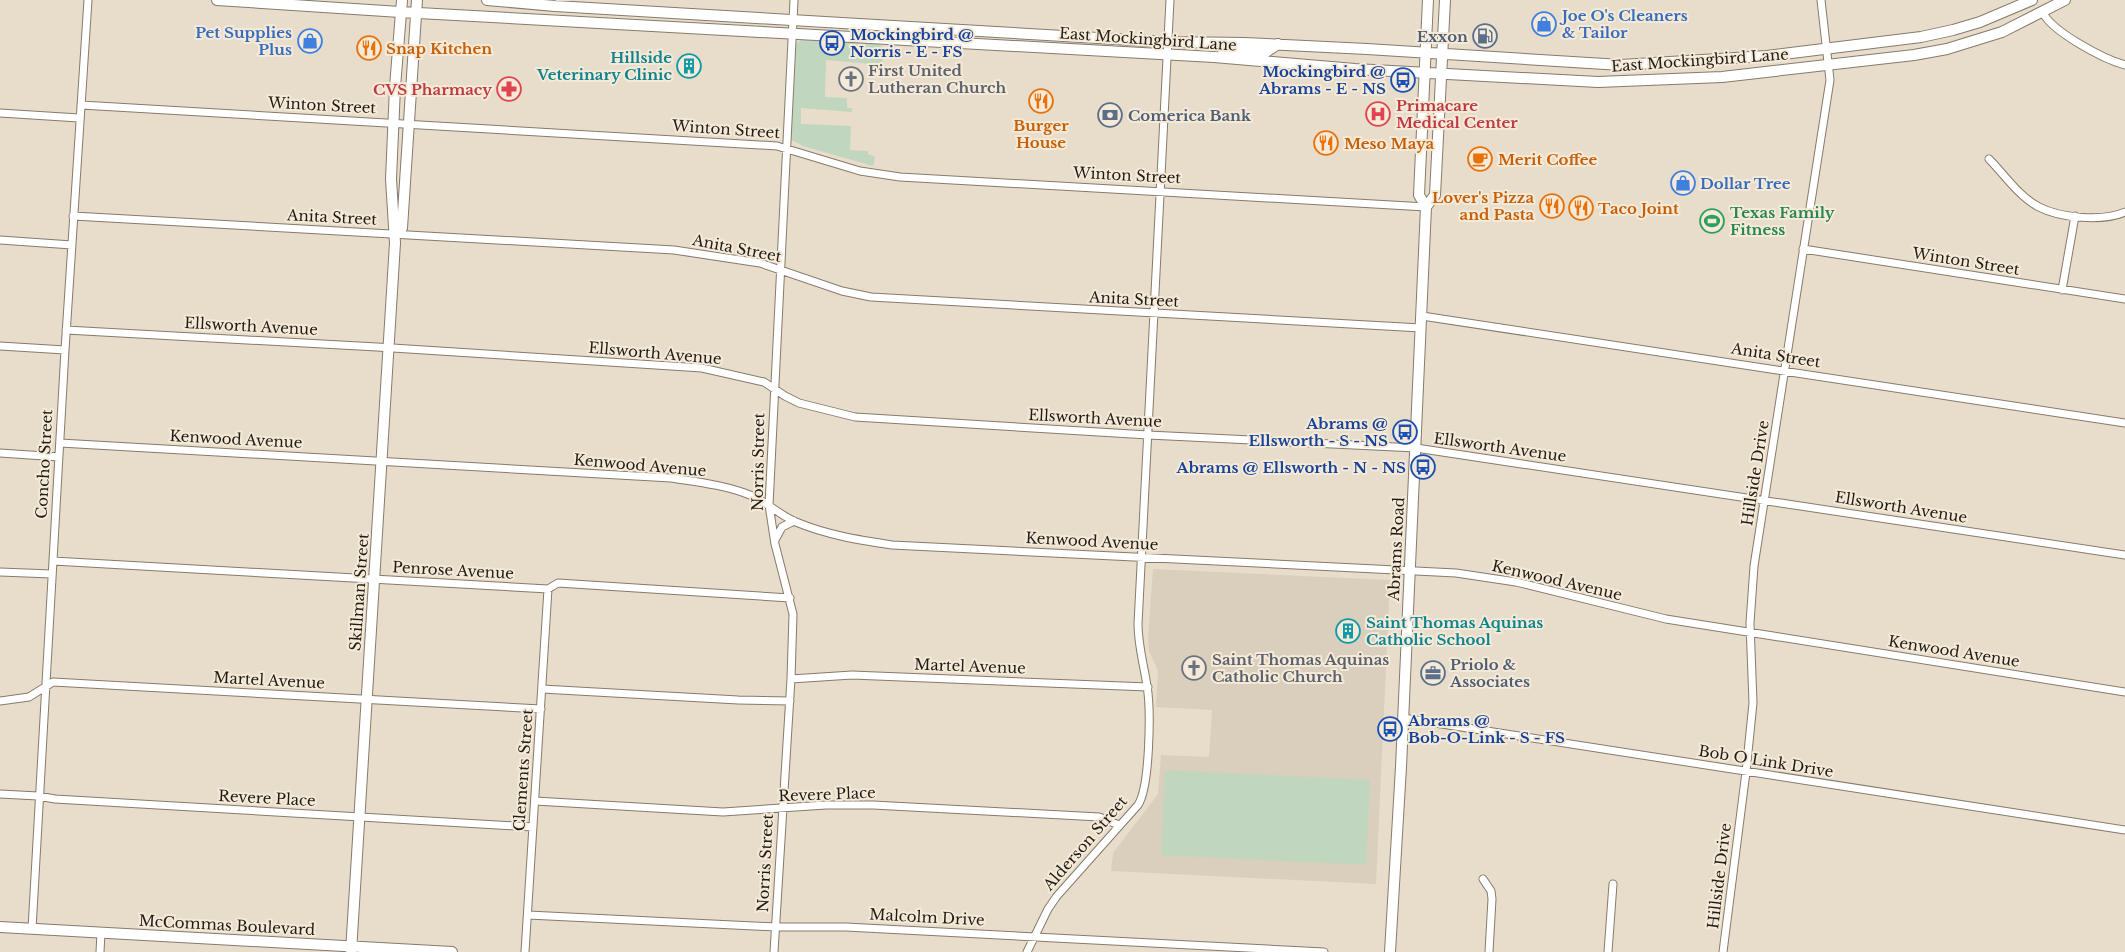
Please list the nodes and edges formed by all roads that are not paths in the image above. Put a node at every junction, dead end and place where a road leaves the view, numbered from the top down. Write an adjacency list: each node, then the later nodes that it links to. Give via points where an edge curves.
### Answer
1 (88, 0): 35 (street, Concho Street)
2 (217, 0): 14 (main road, East Mockingbird Lane)
3 (402, 0): 16 (main road, Skillman Street)
4 (417, 0): 18 (main road, Skillman Street)
5 (486, 0): 15 (main road, East Mockingbird Lane)
6 (794, 0): 21 (street, Norris Street)
7 (1170, 0): 24 (street, Alderson Street)
8 (1428, 0): 27 (main road, Abrams Road)
9 (1445, 0): 28 (main road, Abrams Road)
10 (1820, 0): 26 (street, Hillside Drive)
11 (2032, 0): 26 (main road, East Mockingbird Lane, via 2006,13 1953,30)
12 (2037, 0): 19 (main road)
13 (2065, 0): 19 (main road, East Mockingbird Lane)
14 (293, 3): 16 (main road, East Mockingbird Lane)
15 (555, 6): 17 (main road, East Mockingbird Lane); 20 (main road)
16 (400, 12): 18 (main road, East Mockingbird Lane); 38 (main road, Skillman Street)
17 (651, 12): 21 (main road, East Mockingbird Lane); 22 (main road)
18 (415, 13): 20 (main road, East Mockingbird Lane); 39 (main road, Skillman Street)
19 (2043, 13): 31 (main road, East Mockingbird Lane, via 2002,32 1947,49); 32 (street, via 2047,20 2089,50)
20 (554, 20): 22 (main road, East Mockingbird Lane)
21 (792, 20): 23 (street, Norris Street); 24 (main road, East Mockingbird Lane)
22 (650, 25): 23 (main road, East Mockingbird Lane)
23 (792, 32): 29 (main road, East Mockingbird Lane); 40 (street, Norris Street)
24 (1168, 42): 25 (main road, East Mockingbird Lane); 29 (street, Alderson Street)
25 (1278, 44): 27 (main road, East Mockingbird Lane); 30 (main road, via 1266,52 1240,51)
26 (1827, 48): 28 (main road, East Mockingbird Lane, via 1731,59 1621,65); 31 (street, Hillside Drive)
27 (1424, 53): 28 (main road, East Mockingbird Lane); 33 (main road, Abrams Road)
28 (1442, 54): 34 (main road, Abrams Road)
29 (1167, 55): 30 (main road, East Mockingbird Lane); 42 (street, Alderson Street)
30 (1214, 57): 33 (main road, East Mockingbird Lane)
31 (1829, 65): 34 (main road, East Mockingbird Lane, via 1644,82 1544,81); 50 (street, Hillside Drive, via 1830,80)
32 (2125, 65)
33 (1424, 73): 34 (main road, East Mockingbird Lane); 43 (main road, Abrams Road, via 1418,195)
34 (1441, 74): 43 (main road, Abrams Road, via 1435,195)
35 (81, 105): 37 (street, Concho Street); 38 (street, Winton Street)
36 (0, 113): 37 (street)
37 (79, 118): 45 (street, Concho Street)
38 (393, 123): 39 (street, Winton Street); 47 (main road, Skillman Street)
39 (409, 124): 40 (street, Winton Street); 47 (main road, Skillman Street, via 402,228)
40 (786, 147): 42 (street, Winton Street, via 860,171 900,177); 51 (street, Norris Street)
41 (1989, 159): 46 (street, via 2038,207)
42 (1160, 191): 43 (street, Winton Street); 54 (street, Alderson Street)
43 (1426, 207): 55 (main road, Abrams Road)
44 (2125, 212): 46 (street, via 2110,218)
45 (73, 216): 47 (street, Anita Street); 49 (street, Concho Street)
46 (2075, 216): 52 (street)
47 (395, 235): 51 (street, Anita Street, via 674,250); 59 (main road, Skillman Street)
48 (0, 240): 49 (street)
49 (72, 245): 57 (street, Concho Street)
50 (1803, 249): 52 (street, Winton Street); 61 (street, Hillside Drive)
51 (780, 268): 54 (street, Anita Street, via 842,291 871,297); 62 (street, Norris Street)
52 (2062, 290): 53 (street, Winton Street)
53 (2125, 299)
54 (1154, 314): 56 (street, Anita Street); 64 (street, Alderson Street)
55 (1422, 316): 56 (main road, Abrams Road); 61 (street, Anita Street)
56 (1421, 328): 66 (main road, Abrams Road)
57 (66, 330): 59 (street, Ellsworth Avenue); 60 (street, Concho Street)
58 (0, 346): 60 (street)
59 (389, 347): 62 (street, Ellsworth Avenue, via 702,368 764,382); 69 (main road, Skillman Street)
60 (65, 350): 65 (street, Concho Street)
61 (1785, 370): 63 (street, Anita Street); 70 (street, Hillside Drive)
62 (774, 390): 64 (street, Ellsworth Avenue, via 799,403 855,417); 71 (street, Norris Street)
63 (2125, 424)
64 (1148, 435): 66 (street, Ellsworth Avenue); 75 (street, Alderson Street)
65 (60, 442): 68 (street, Concho Street); 69 (street, Kenwood Avenue)
66 (1416, 448): 70 (street, Ellsworth Avenue); 77 (main road, Abrams Road)
67 (0, 453): 68 (street)
68 (59, 457): 76 (street, Concho Street)
69 (382, 462): 71 (street, Kenwood Avenue, via 671,478 734,490 751,495); 80 (main road, Skillman Street)
70 (1764, 500): 74 (street, Ellsworth Avenue); 83 (street, Hillside Drive, via 1751,594)
71 (769, 506): 72 (street, Kenwood Avenue); 73 (street, Norris Street)
72 (794, 521): 73 (street, via 782,527); 75 (street, Kenwood Avenue, via 830,534 892,545)
73 (775, 540): 82 (street, Norris Street)
74 (2125, 555)
75 (1143, 557): 77 (street, Kenwood Avenue); 86 (street, Alderson Street, via 1138,638)
76 (53, 561): 79 (street, Concho Street); 80 (street, Penrose Avenue)
77 (1410, 570): 83 (street, Kenwood Avenue, via 1456,572 1516,582 1627,612); 93 (main road, Abrams Road)
78 (0, 572): 79 (street)
79 (52, 574): 85 (street, Concho Street)
80 (375, 579): 81 (street, Penrose Avenue); 89 (main road, Skillman Street)
81 (548, 589): 82 (street, Penrose Avenue, via 558,583); 87 (street, Clements Street)
82 (790, 598): 84 (street, Norris Street, via 793,614)
83 (1750, 633): 88 (street, Kenwood Avenue); 94 (street, Hillside Drive, via 1752,703)
84 (791, 679): 86 (street, Martel Avenue, via 852,675); 90 (street, Norris Street)
85 (46, 686): 89 (street, Martel Avenue, via 53,682); 91 (street, Martel Avenue, via 29,697); 96 (street, Concho Street)
86 (1148, 687): 100 (street, Alderson Street, via 1144,791 1138,805)
87 (542, 689): 90 (street); 92 (street, Clements Street)
88 (2125, 692)
89 (367, 700): 92 (street, Martel Avenue); 99 (main road, Skillman Street)
90 (790, 700): 98 (street, Norris Street)
91 (0, 701)
92 (541, 709): 97 (street, Clements Street)
93 (1403, 718): 94 (street, Bob O Link Drive); 118 (main road, Abrams Road)
94 (1746, 772): 102 (street, Bob O Link Drive); 121 (street, Hillside Drive)
95 (0, 794): 96 (street, Revere Place)
96 (38, 796): 99 (street, Revere Place); 108 (street, Concho Street)
97 (535, 801): 98 (street, Revere Place, via 723,812); 101 (street, Clements Street)
98 (782, 810): 100 (street, Revere Place, via 826,805 873,805 1099,817); 106 (street, Norris Street)
99 (360, 817): 101 (street, Revere Place); 111 (main road, Skillman Street)
100 (1119, 825): 110 (street, Alderson Street, via 1057,896)
101 (533, 828): 105 (street, Clements Street)
102 (2125, 830)
103 (1483, 879): 119 (street, via 1492,899)
104 (1613, 884): 120 (street)
105 (528, 915): 106 (street, Malcolm Drive); 114 (street, Clements Street)
106 (775, 926): 110 (street, Malcolm Drive); 115 (street, Norris Street)
107 (0, 927): 108 (main road, McCommas Boulevard)
108 (32, 929): 109 (main road, McCommas Boulevard)
109 (101, 933): 111 (main road, McCommas Boulevard); 112 (street)
110 (1034, 936): 116 (street, Alderson Street); 117 (street, Malcolm Drive)
111 (351, 949): 113 (main road, McCommas Boulevard)
112 (100, 952)
113 (452, 952)
114 (525, 952)
115 (774, 952)
116 (1027, 952)
117 (1324, 952)
118 (1390, 952)
119 (1489, 952)
120 (1608, 952)
121 (1723, 952)

